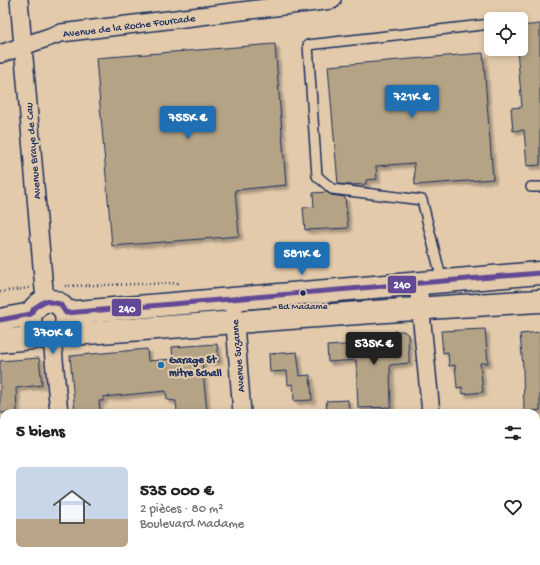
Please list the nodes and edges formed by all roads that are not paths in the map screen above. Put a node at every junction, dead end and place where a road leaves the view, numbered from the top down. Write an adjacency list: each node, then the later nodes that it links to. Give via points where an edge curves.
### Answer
1 (19, 0): 4 (street, Avenue Braye de Cau)
2 (332, 0): 4 (street, Avenue de la Roche Fourcade, via 61,33)
3 (484, 25): 7 (lane, via 308,45 317,176 332,189 422,200)
4 (23, 47): 5 (street, Avenue de la Roche Fourcade); 11 (street, Avenue Braye de Cau)
5 (0, 54)
6 (540, 274): 7 (main road)
7 (442, 281): 8 (main road)
8 (418, 283): 9 (main road); 12 (street)
9 (233, 299): 13 (main road); 15 (street, Avenue Suzanne)
10 (540, 301): 12 (main road)
11 (38, 307): 13 (main road, via 50,301 60,304); 14 (main road); 16 (main road, via 30,319 33,330)
12 (421, 308): 15 (main road); 20 (street)
13 (66, 313): 16 (main road, via 66,325)
14 (0, 320)
15 (234, 323): 16 (main road); 19 (street, Avenue Suzanne)
16 (51, 336): 17 (main road); 18 (street)
17 (0, 341)
18 (59, 409)
19 (242, 409)
20 (430, 409)

